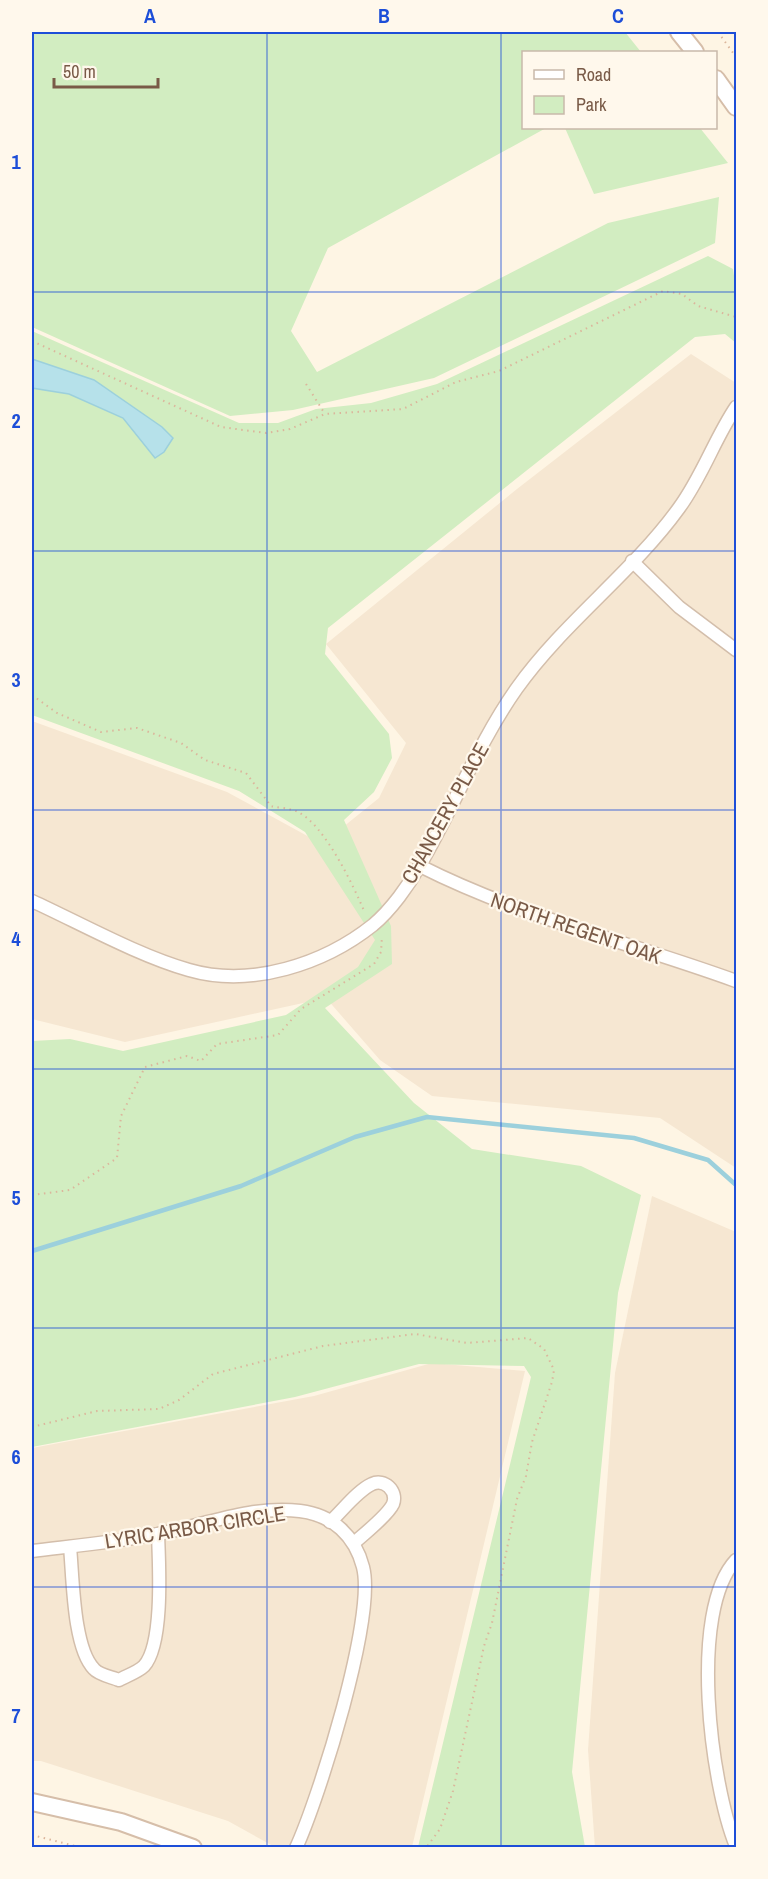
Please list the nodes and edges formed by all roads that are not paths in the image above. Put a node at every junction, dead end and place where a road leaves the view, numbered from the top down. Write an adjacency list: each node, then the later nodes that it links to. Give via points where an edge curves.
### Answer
1 (679, 32): 2 (street)
2 (694, 51)
3 (717, 80): 4 (street)
4 (736, 107)
5 (736, 405): 6 (street, CHANCERY PLACE, via 680,507)
6 (633, 561): 7 (street, via 679,607); 8 (street, CHANCERY PLACE, via 555,642 518,687 492,728)
7 (736, 650)
8 (420, 866): 9 (street, CHANCERY PLACE, via 375,923 337,949 299,965 256,974 214,975 164,961); 10 (street, NORTH REGENT OAK, via 527,913)
9 (32, 901)
10 (736, 981)
11 (330, 1522): 12 (street, LYRIC ARBOR CIRCLE, via 302,1511 275,1510); 13 (street, LYRIC ARBOR CIRCLE, via 342,1528); 13 (street, via 372,1484 390,1487 394,1496 392,1506)
12 (158, 1534): 14 (street, LYRIC ARBOR CIRCLE); 14 (street, via 158,1610 151,1652 143,1666 119,1680 95,1671 86,1657)
13 (354, 1543): 21 (street, LYRIC ARBOR CIRCLE, via 366,1586 362,1622 322,1776)
14 (70, 1547): 15 (street, LYRIC ARBOR CIRCLE)
15 (32, 1551)
16 (736, 1560): 18 (street, via 717,1593 710,1646 710,1717 715,1764)
17 (32, 1802): 20 (street, via 121,1822)
18 (733, 1829): 19 (street)
19 (736, 1846)
20 (193, 1848)
21 (296, 1848)

